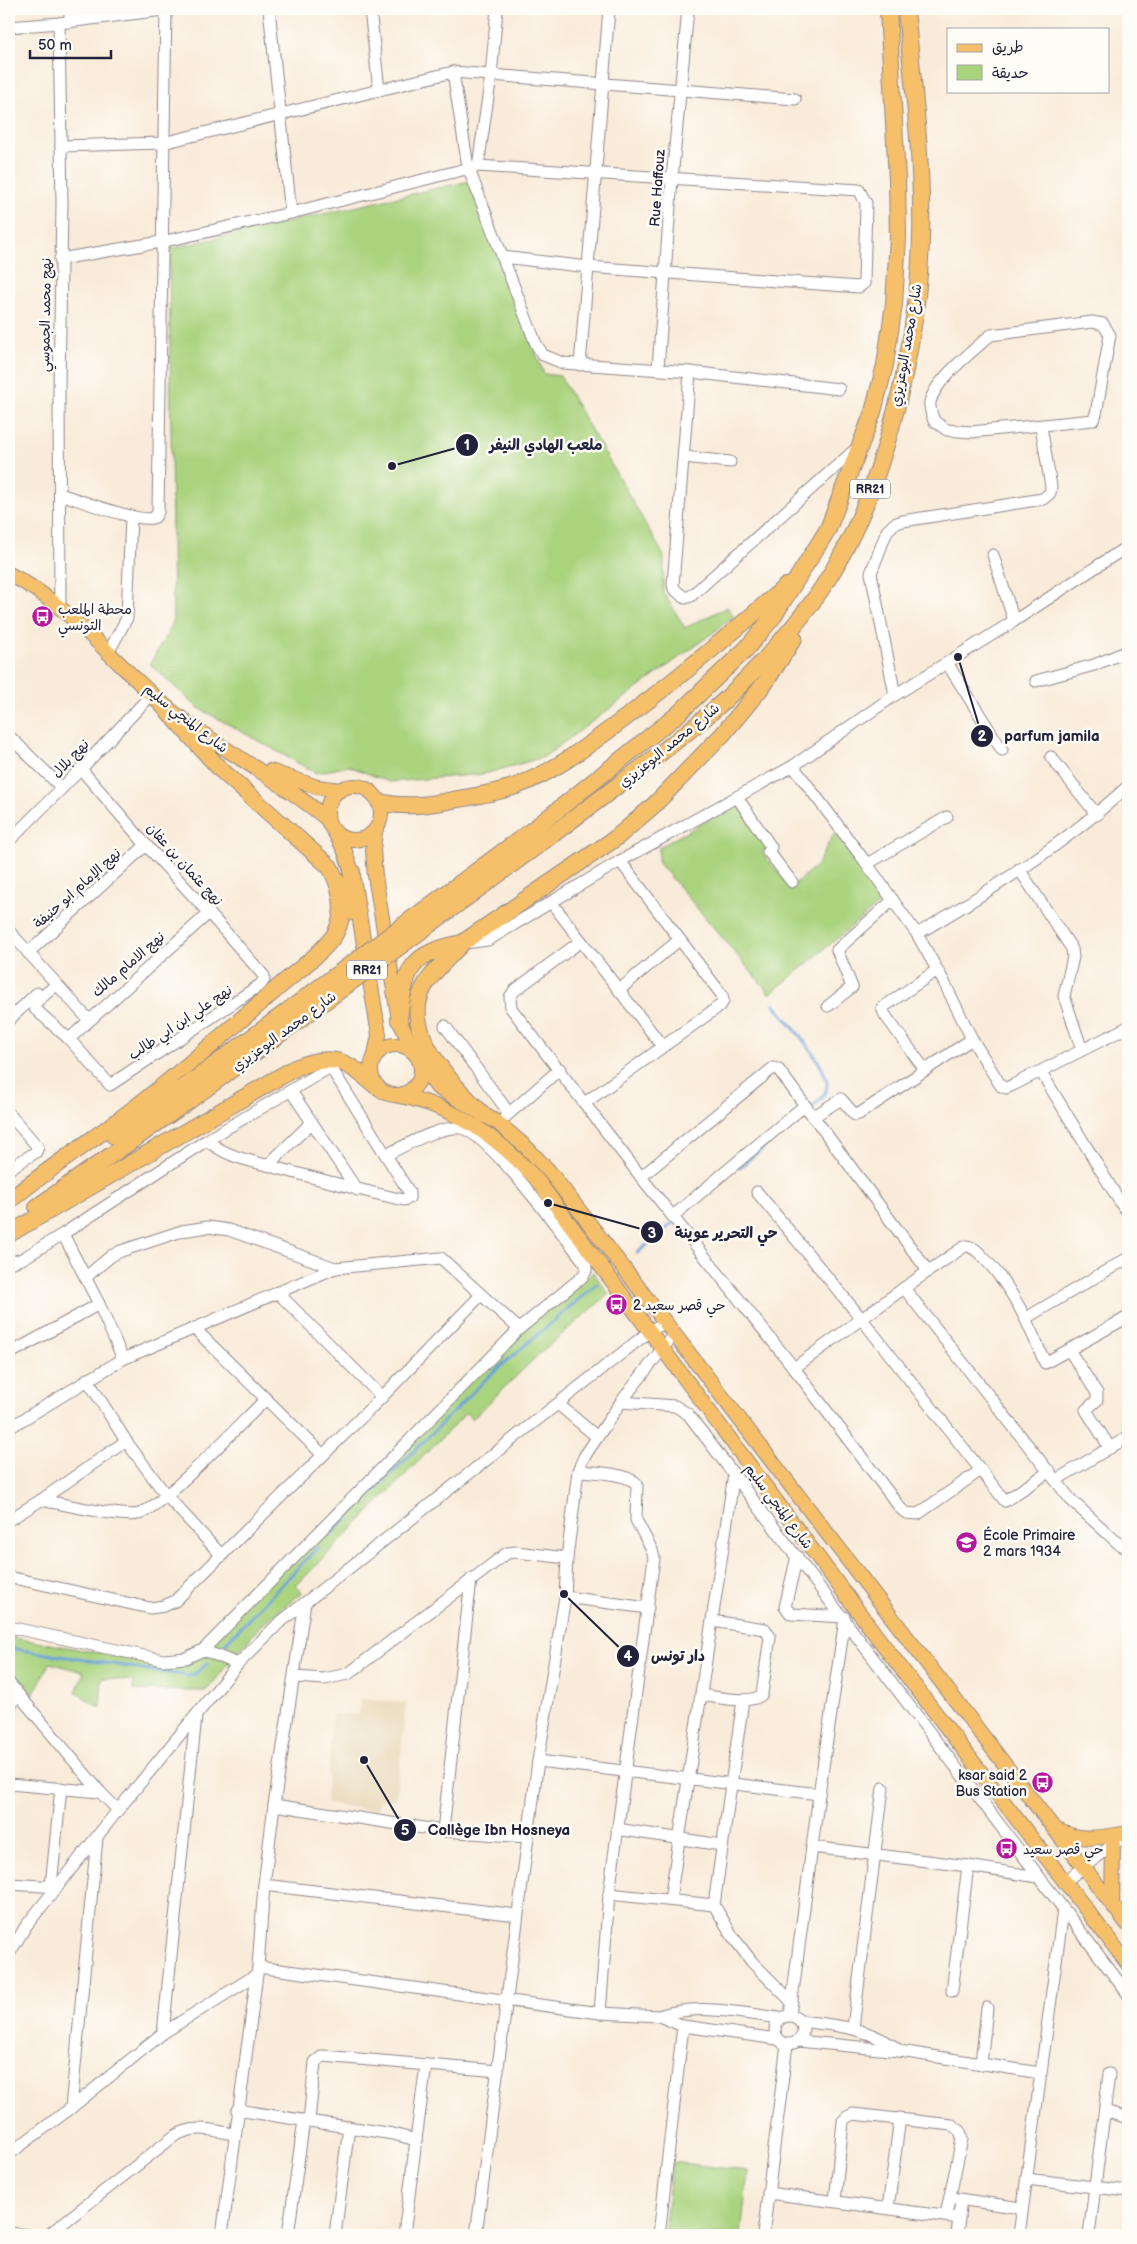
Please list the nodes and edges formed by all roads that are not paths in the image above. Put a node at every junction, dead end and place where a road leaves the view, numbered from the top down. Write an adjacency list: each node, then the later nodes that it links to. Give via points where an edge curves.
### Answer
1 (70, 9): 12 (street, نهج محمد الجموسي)
2 (168, 9): 12 (street); 23 (street)
3 (269, 9): 22 (street)
4 (370, 9): 18 (street)
5 (497, 9): 15 (street)
6 (608, 9): 16 (street)
7 (688, 9): 19 (street, Rue Haffouz)
8 (881, 9): 20 (highway)
9 (888, 9): 20 (highway, شارع محمد البوعزيزي / RR21)
10 (906, 9): 17 (highway, شارع محمد البوعزيزي / RR21)
11 (914, 9): 17 (highway)
12 (64, 22): 13 (street); 24 (street, نهج محمد الجموسي)
13 (9, 27)
14 (453, 72): 15 (street); 18 (street); 25 (street)
15 (491, 76): 16 (street); 25 (street)
16 (603, 84): 19 (street); 26 (street)
17 (913, 87): 48 (highway, شارع محمد البوعزيزي / RR21, via 921,237 903,377 872,484 846,546)
18 (379, 90): 22 (street)
19 (681, 90): 21 (street); 27 (street, Rue Haffouz)
20 (891, 91): 39 (highway, شارع محمد البوعزيزي / RR21, via 898,209 894,304 885,365 873,412)
21 (795, 99)
22 (280, 116): 23 (street); 28 (street)
23 (163, 143): 24 (street); 29 (street)
24 (61, 146): 31 (street, نهج محمد الجموسي)
25 (473, 167): 26 (street); 28 (street); 30 (street)
26 (594, 173): 27 (street); 32 (street)
27 (672, 179): 33 (street, Rue Haffouz); 33 (street, via 859,190 866,203 864,283 859,287)
28 (291, 213): 29 (street)
29 (161, 242): 31 (street); 43 (street, via 158,512 152,519)
30 (502, 257): 32 (street); 34 (street, via 543,355 563,363)
31 (60, 259): 42 (street, نهج محمد الجموسي)
32 (588, 266): 33 (street); 34 (street)
33 (666, 272): 35 (street, Rue Haffouz)
34 (580, 365): 35 (street)
35 (658, 369): 36 (street)
36 (690, 372): 37 (street); 40 (street)
37 (839, 389)
38 (1041, 426): 38 (street, via 1089,421 1095,417 1110,336 1103,324 1092,322 991,335 942,381 932,396 930,405 934,421 947,430 971,432); 55 (street, via 1051,487 1048,496 902,521 886,531 871,573)
39 (858, 447): 40 (street, via 691,596 684,598 672,584); 46 (highway, شارع محمد البوعزيزي / RR21, via 828,528)
40 (684, 457): 41 (street)
41 (730, 462)
42 (60, 494): 43 (street); 49 (street, نهج محمد الجموسي)
43 (131, 516): 52 (street, via 127,618)
44 (1128, 546): 50 (street)
45 (993, 555): 50 (street)
46 (801, 573): 67 (highway, via 632,713 548,772 495,792 428,804 398,807); 73 (highway, شارع محمد البوعزيزي / RR21, via 773,617 746,650 677,715)
47 (10, 576): 49 (main road, شارع المنجي سليم, via 39,591)
48 (822, 588): 73 (highway, شارع محمد البوعزيزي / RR21, via 746,680 702,721); 88 (highway, via 765,683 700,759 616,838)
49 (60, 607): 52 (main road, شارع المنجي سليم)
50 (1014, 621): 53 (street)
51 (1128, 652): 54 (street, via 1094,665)
52 (108, 653): 56 (main road, شارع المنجي سليم)
53 (946, 663): 55 (street); 58 (street)
54 (1036, 680)
55 (895, 695): 61 (street)
56 (154, 696): 60 (main road, شارع المنجي سليم, via 229,753); 62 (street, نهج بلال); 94 (highway, via 220,769 330,867 338,881 342,909 335,933 326,945)
57 (9, 736): 64 (street)
58 (1002, 750)
59 (1051, 757): 68 (street)
60 (250, 764): 65 (main road, شارع المنجي سليم, via 317,787); 70 (main road, شارع المنجي سليم)
61 (793, 766): 66 (street); 77 (street)
62 (81, 769): 64 (street, نهج بلال); 75 (street, نهج عثمان بن عفان)
63 (1128, 786): 68 (street)
64 (62, 788): 74 (street, نهج بلال)
65 (340, 790): 67 (main road, شارع المنجي سليم, via 358,786 374,794); 70 (main road, via 329,802)
66 (736, 797): 76 (street); 80 (street, via 771,847 768,851)
67 (379, 802): 71 (main road, شارع المنجي سليم, via 381,817)
68 (1097, 815): 78 (street)
69 (947, 817): 77 (street)
70 (327, 819): 72 (main road, شارع المنجي سليم)
71 (375, 831): 72 (main road, via 360,840 342,838); 98 (main road, شارع المنجي سليم, via 375,876)
72 (335, 833): 79 (main road, شارع المنجي سليم)
73 (540, 834): 112 (highway, شارع محمد البوعزيزي / RR21, bridge)
74 (9, 841)
75 (146, 845): 83 (street, نهج عثمان بن عفان); 89 (street, نهج الإمام ابو حنيفة)
76 (620, 861): 82 (street); 86 (street)
77 (867, 864): 81 (street)
78 (1019, 869): 85 (street); 104 (street, via 1072,949 1064,996)
79 (352, 872): 94 (highway, via 351,910 340,938 318,963); 106 (main road, شارع المنجي سليم, via 379,1035)
80 (792, 882)
81 (893, 900): 85 (street); 95 (street, via 837,950 852,988)
82 (551, 902): 87 (street); 88 (street, via 488,940)
83 (209, 913): 91 (street, نهج عثمان بن عفان, via 264,976); 96 (street, نهج الامام مالك)
84 (9, 931): 89 (street)
85 (917, 934): 90 (street)
86 (679, 940): 93 (street); 103 (street, via 722,994 723,1001)
87 (581, 941): 93 (street); 107 (street, via 510,997 511,1008)
88 (462, 943): 98 (highway, via 423,957 408,971); 119 (highway, via 430,977 422,991 418,1020 427,1045 445,1074)
89 (28, 953): 92 (street)
90 (937, 970): 102 (street); 108 (street, via 882,1008)
91 (264, 980): 101 (street, نهج علي ابن ابي طالب, via 110,1086)
92 (54, 982): 96 (street); 97 (street); 101 (street, via 34,1006)
93 (619, 990): 103 (street)
94 (257, 1005): 128 (highway, via 120,1119)
95 (828, 1006)
96 (88, 1019): 101 (street, نهج الامام مالك)
97 (9, 1020)
98 (399, 1020): 105 (main road, شارع المنجي سليم)
99 (446, 1026): 116 (street)
100 (1128, 1027): 104 (street)
101 (68, 1039)
102 (972, 1039): 108 (street); 109 (street, via 997,1081 1006,1088)
103 (663, 1047): 114 (street)
104 (1082, 1050): 109 (street)
105 (417, 1058): 106 (main road, via 409,1049 393,1046); 113 (main road, via 420,1078 416,1086); 119 (main road, شارع المنجي سليم, via 437,1087)
106 (374, 1059): 110 (main road, شارع المنجي سليم, via 371,1073)
107 (560, 1069): 114 (street); 116 (street)
108 (925, 1070): 118 (street, via 860,1114 855,1115 841,1099)
109 (1041, 1072): 129 (street, via 1123,1208)
110 (376, 1086): 113 (main road, شارع المنجي سليم); 132 (highway, via 353,1066 334,1059 295,1068)
111 (291, 1091): 120 (street); 121 (street); 122 (street, via 327,1069 333,1071)
112 (186, 1095): 128 (highway, شارع محمد البوعزيزي / RR21); 131 (highway, شارع محمد البوعزيزي / RR21)
113 (395, 1095): 149 (main road, شارع المنجي سليم, via 444,1109 509,1151 537,1180)
114 (586, 1102): 125 (street)
115 (804, 1106): 118 (street); 125 (street, via 778,1069 773,1068); 130 (street)
116 (509, 1113): 119 (street)
117 (9, 1114): 124 (street, via 38,1149)
118 (813, 1117): 137 (street)
119 (491, 1119): 146 (main road, شارع المنجي سليم, via 526,1147 549,1171)
120 (311, 1123): 123 (street); 126 (street)
121 (207, 1140): 123 (street, via 216,1148 248,1162); 133 (street)
122 (386, 1154): 126 (street, via 409,1192 408,1199); 148 (street, via 448,1128 469,1132 517,1177 586,1264 582,1277)
123 (268, 1165): 126 (street)
124 (9, 1169)
125 (641, 1177): 130 (street)
126 (357, 1190)
127 (757, 1192): 144 (street)
128 (9, 1202)
129 (1128, 1209)
130 (673, 1216): 155 (street)
131 (9, 1227)
132 (9, 1234)
133 (63, 1234): 135 (street, via 22,1260); 138 (street)
134 (1128, 1258): 145 (street)
135 (9, 1263)
136 (335, 1268): 138 (street, via 229,1230 208,1227 182,1231 121,1251); 140 (street); 141 (street, via 441,1258)
137 (928, 1271): 139 (street); 145 (street, via 965,1246 971,1246 1012,1291)
138 (86, 1277): 142 (street)
139 (904, 1288): 144 (street); 170 (street)
140 (277, 1292): 147 (street); 157 (street)
141 (481, 1295): 148 (street); 157 (street)
142 (99, 1304): 153 (street); 154 (street)
143 (1128, 1317): 152 (street)
144 (861, 1318): 155 (street); 167 (street)
145 (1026, 1318): 152 (street, via 1045,1364)
146 (665, 1322): 149 (street); 150 (main road, شارع المنجي سليم)
147 (194, 1328): 154 (street); 158 (street)
148 (519, 1329): 186 (street)
149 (650, 1331): 151 (main road, شارع المنجي سليم); 160 (street)
150 (674, 1334): 151 (street); 206 (main road, شارع المنجي سليم)
151 (661, 1348): 159 (street); 220 (main road, شارع المنجي سليم)
152 (1069, 1350): 165 (street, via 1098,1393 1097,1400 1086,1410)
153 (9, 1354)
154 (123, 1359): 156 (street)
155 (794, 1368): 167 (street, via 906,1513 918,1514)
156 (87, 1379): 161 (street); 164 (street)
157 (382, 1397): 166 (street)
158 (266, 1399): 166 (street); 171 (street)
159 (621, 1402): 162 (street); 169 (street, via 683,1409)
160 (558, 1404): 162 (street); 181 (street)
161 (9, 1428)
162 (597, 1437): 168 (street)
163 (1128, 1437): 165 (street)
164 (126, 1441): 171 (street); 172 (street)
165 (1110, 1448): 170 (street)
166 (323, 1455): 175 (street)
167 (981, 1470): 170 (street, via 1005,1501)
168 (578, 1471): 177 (street); 182 (street, via 607,1474 633,1480 637,1484 636,1520 654,1558)
169 (734, 1474): 176 (street); 184 (street)
170 (1053, 1475): 174 (street, via 1071,1500 1094,1523)
171 (166, 1495): 172 (street, via 147,1511 130,1515); 175 (street)
172 (41, 1500): 173 (street)
173 (9, 1520)
174 (1128, 1549)
175 (222, 1556): 178 (street, via 175,1601 150,1608)
176 (797, 1556): 183 (street); 183 (street, via 785,1606 787,1610 791,1614)
177 (568, 1558): 179 (street, via 507,1553); 180 (street)
178 (9, 1578)
179 (471, 1579): 188 (street, via 348,1674 324,1679); 208 (street)
180 (565, 1597): 182 (street); 195 (street)
181 (305, 1603): 187 (street, via 278,1624); 188 (street)
182 (648, 1608): 196 (street)
183 (844, 1618): 203 (street); 219 (street)
184 (712, 1621): 191 (street); 192 (street, via 765,1629 770,1637 762,1694 757,1699)
185 (9, 1627): 186 (street, via 163,1660 186,1658)
186 (203, 1650): 187 (street)
187 (238, 1664): 194 (street)
188 (295, 1677): 204 (street)
189 (9, 1683): 190 (street)
190 (17, 1694): 193 (street); 202 (street)
191 (701, 1695): 192 (street); 197 (street)
192 (743, 1700): 199 (street)
193 (9, 1709)
194 (196, 1716): 205 (street); 244 (street)
195 (538, 1760): 196 (street); 210 (street)
196 (625, 1772): 197 (street); 207 (street)
197 (687, 1778): 199 (street); 211 (street)
198 (9, 1784): 200 (street)
199 (731, 1784): 203 (street); 213 (street)
200 (61, 1788): 202 (street); 223 (street)
201 (883, 1788): 216 (street)
202 (100, 1792): 205 (street)
203 (819, 1794): 215 (street)
204 (274, 1805): 208 (street); 222 (street)
205 (118, 1810): 212 (street)
206 (1053, 1827): 209 (main road, via 1068,1835 1093,1839); 218 (main road, شارع المنجي سليم)
207 (618, 1829): 211 (street); 224 (street)
208 (443, 1832): 210 (street)
209 (1128, 1832): 214 (street)
210 (527, 1837): 229 (street)
211 (678, 1837): 213 (street); 225 (street)
212 (98, 1838): 223 (street); 252 (street)
213 (721, 1845): 227 (street)
214 (1113, 1845): 218 (street); 226 (main road)
215 (812, 1847): 216 (street); 237 (street)
216 (876, 1854): 217 (street); 243 (street)
217 (968, 1866): 219 (street); 234 (street)
218 (1084, 1867): 220 (street); 226 (main road, شارع المنجي سليم)
219 (1038, 1877): 228 (street)
220 (1064, 1882): 232 (main road, شارع المنجي سليم)
221 (9, 1884): 223 (street)
222 (264, 1885): 229 (street); 233 (street)
223 (54, 1886): 231 (street)
224 (609, 1894): 225 (street); 239 (street)
225 (670, 1900): 227 (street)
226 (1112, 1903): 230 (main road, شارع المنجي سليم)
227 (714, 1905): 237 (street, via 752,1962)
228 (1062, 1910): 235 (street); 250 (street)
229 (518, 1915): 236 (street)
230 (1128, 1925)
231 (9, 1954)
232 (1128, 1964)
233 (257, 1971): 236 (street); 244 (street); 253 (street)
234 (952, 1991)
235 (1128, 1994)
236 (508, 1999): 239 (street); 249 (street)
237 (792, 2002): 241 (street)
238 (987, 2008): 247 (street)
239 (600, 2012): 240 (street)
240 (659, 2016): 241 (street, via 697,2008); 242 (street)
241 (790, 2018): 243 (street); 245 (street, via 803,2031); 245 (street, via 774,2028)
242 (683, 2026): 245 (street); 280 (street)
243 (853, 2028): 246 (street, via 880,2038)
244 (163, 2032): 252 (street)
245 (787, 2041): 246 (street); 265 (street)
246 (900, 2051): 247 (street)
247 (981, 2064): 250 (street)
248 (426, 2065): 249 (street); 257 (street, via 318,2058); 260 (street)
249 (498, 2071): 279 (street)
250 (1040, 2074): 262 (street)
251 (1109, 2074): 254 (street)
252 (71, 2108): 261 (street)
253 (237, 2110): 257 (street); 259 (street)
254 (1105, 2111): 256 (street); 263 (street)
255 (900, 2118): 266 (street, via 952,2125 960,2131); 267 (street, via 847,2116); 268 (street)
256 (1128, 2118)
257 (306, 2121): 258 (street); 276 (street)
258 (348, 2127): 260 (street); 277 (street)
259 (234, 2134): 274 (street, via 195,2128 185,2130); 275 (street)
260 (416, 2140): 278 (street)
261 (9, 2154)
262 (1026, 2180): 263 (street); 269 (street)
263 (1094, 2187): 264 (street); 284 (street)
264 (1128, 2191)
265 (768, 2193): 267 (street); 281 (street)
266 (956, 2199): 269 (street); 270 (street); 271 (street)
267 (835, 2201): 268 (street)
268 (888, 2208): 270 (street)
269 (1022, 2208): 283 (street)
270 (946, 2215): 271 (street)
271 (959, 2218): 282 (street)
272 (9, 2232): 273 (street)
273 (29, 2235)
274 (48, 2235)
275 (222, 2235)
276 (288, 2235)
277 (335, 2235)
278 (404, 2235)
279 (476, 2235)
280 (659, 2235)
281 (763, 2235)
282 (957, 2235)
283 (1019, 2235)
284 (1089, 2235)

